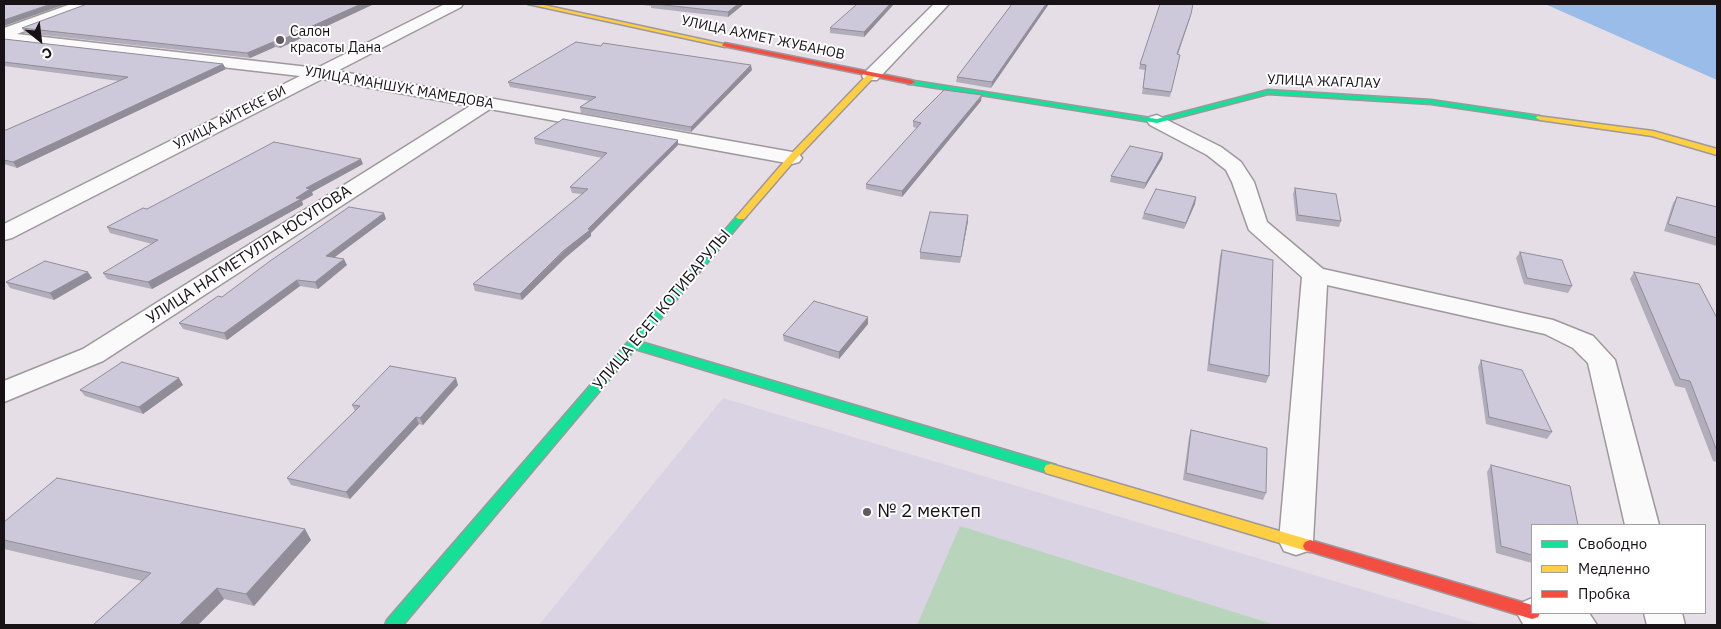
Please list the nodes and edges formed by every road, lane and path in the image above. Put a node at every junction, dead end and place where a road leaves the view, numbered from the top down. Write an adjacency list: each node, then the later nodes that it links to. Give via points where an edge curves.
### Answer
1 (84, 4): 5 (street)
2 (456, 4): 7 (street, УЛИЦА АЙТЕКЕ БИ)
3 (531, 4): 8 (street, УЛИЦА АХМЕТ ЖУБАНОВ)
4 (942, 4): 8 (street, УЛИЦА ЕСЕТ КОТИБАРУЛЫ)
5 (4, 33)
6 (4, 37): 7 (street, УЛИЦА МАНШУК МАМЕДОВА)
7 (318, 73): 9 (street, УЛИЦА МАНШУК МАМЕДОВА); 13 (street, УЛИЦА АЙТЕКЕ БИ)
8 (871, 76): 10 (street, УЛИЦА ЖАГАЛАУ); 12 (street, УЛИЦА ЕСЕТ КОТИБАРУЛЫ)
9 (488, 103): 12 (street, УЛИЦА МАНШУК МАМЕДОВА); 16 (street, УЛИЦА НАГМЕТУЛЛА ЮСУПОВА, via 93,355)
10 (1157, 121): 11 (street, УЛИЦА ЖАГАЛАУ, via 1268,92 1431,102 1653,134); 14 (street, via 1234,166 1243,182 1257,225)
11 (1717, 152)
12 (792, 158): 15 (street, УЛИЦА ЕСЕТ КОТИБАРУЛЫ)
13 (4, 233)
14 (1315, 275): 17 (street, via 1553,328 1583,342 1601,360); 18 (street)
15 (633, 344): 18 (street); 21 (street, УЛИЦА ЕСЕТ КОТИБАРУЛЫ)
16 (4, 392)
17 (1642, 524)
18 (1296, 541): 19 (street)
19 (1531, 612)
20 (1540, 614): 22 (street)
21 (393, 625)
22 (1578, 625)

